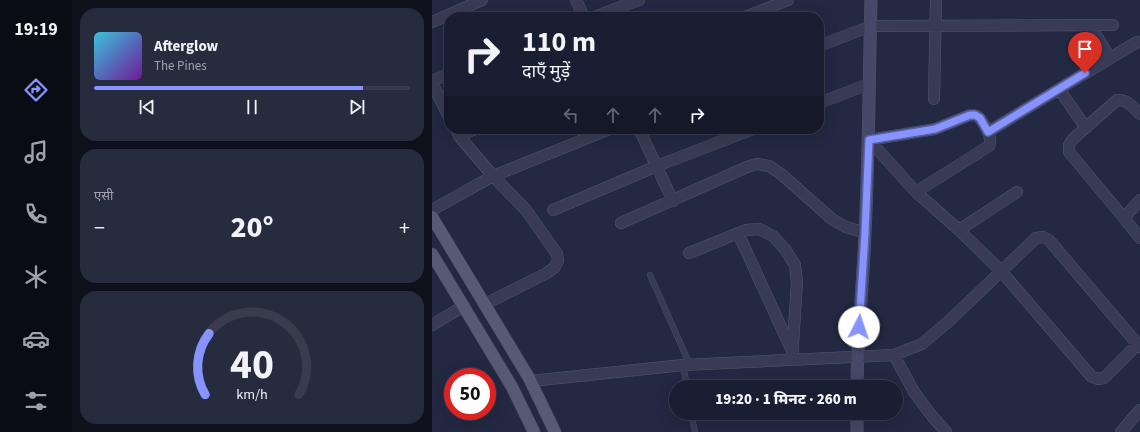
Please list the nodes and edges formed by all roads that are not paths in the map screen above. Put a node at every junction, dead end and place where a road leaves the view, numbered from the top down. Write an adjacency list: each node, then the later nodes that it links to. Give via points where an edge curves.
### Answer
1 (482, 0): 7 (street)
2 (576, 0): 8 (street)
3 (639, 0): 9 (street)
4 (788, 0): 10 (street)
5 (871, 0): 16 (main road)
6 (936, 0): 13 (street)
7 (455, 12)
8 (582, 12)
9 (607, 12)
10 (758, 12)
11 (444, 17): 12 (street)
12 (432, 22)
13 (936, 25): 14 (street); 16 (street); 24 (street)
14 (1090, 25): 15 (street); 19 (street)
15 (1114, 25)
16 (871, 26): 18 (street); 22 (main road)
17 (1137, 42): 19 (street)
18 (824, 44)
19 (1110, 58): 23 (street)
20 (444, 76): 21 (street)
21 (432, 82): 26 (street)
22 (869, 84): 25 (street); 34 (main road)
23 (1059, 89): 28 (street); 29 (street)
24 (934, 99)
25 (824, 101)
26 (444, 107)
27 (1140, 114): 28 (street, via 1128,102 1117,100)
28 (1086, 128): 44 (street, via 1069,145 1070,152)
29 (988, 132): 34 (street, via 980,118 970,115 935,129); 37 (street, via 991,139 989,146)
30 (460, 134): 36 (street)
31 (598, 134): 36 (street)
32 (641, 134): 35 (street)
33 (740, 134): 35 (street)
34 (869, 140): 37 (street); 48 (main road)
35 (657, 166): 39 (street); 42 (street)
36 (493, 176): 41 (street); 56 (street, via 526,210 557,254 558,261 554,268 545,274)
37 (916, 192): 46 (street)
38 (1017, 192): 46 (street)
39 (672, 200): 45 (street); 48 (street, via 747,167 757,164 769,166 833,220)
40 (1140, 200): 44 (street)
41 (432, 210)
42 (553, 210)
43 (432, 217): 52 (main road)
44 (1124, 218): 49 (street)
45 (621, 223)
46 (959, 230): 54 (street)
47 (738, 233): 50 (street); 60 (street); 60 (street, via 760,229 773,236 786,248 795,265 797,282)
48 (865, 233): 62 (main road)
49 (1140, 238)
50 (689, 253)
51 (432, 254): 53 (main road)
52 (458, 260): 53 (main road); 56 (main road)
53 (442, 271): 57 (main road)
54 (1001, 271): 59 (street, via 1091,376 1104,378); 59 (street, via 1036,238 1043,237 1049,240); 61 (street, via 922,344)
55 (650, 275): 63 (lane)
56 (485, 304): 66 (main road)
57 (464, 306): 58 (street); 70 (main road, via 512,387)
58 (432, 325)
59 (1139, 345)
60 (792, 356): 62 (street); 63 (street)
61 (894, 356): 62 (street); 74 (street, via 914,392)
62 (857, 358): 65 (main road)
63 (687, 365): 64 (lane); 66 (street)
64 (687, 380)
65 (857, 380)
66 (530, 381): 71 (main road)
67 (1140, 410): 75 (street)
68 (692, 420): 72 (lane)
69 (857, 420): 73 (main road)
70 (534, 432)
71 (555, 432)
72 (694, 432)
73 (857, 432)
74 (946, 432)
75 (1121, 432)

